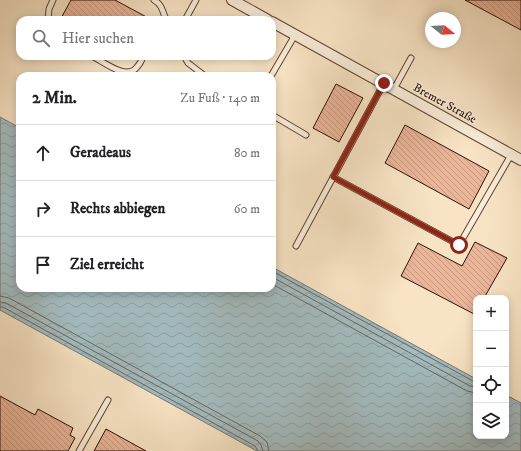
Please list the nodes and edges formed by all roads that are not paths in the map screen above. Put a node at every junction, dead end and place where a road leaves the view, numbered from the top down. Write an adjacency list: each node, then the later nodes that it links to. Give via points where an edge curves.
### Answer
1 (53, 0): 5 (lane)
2 (154, 0): 6 (lane)
3 (196, 0): 7 (lane)
4 (232, 0): 8 (street)
5 (48, 16)
6 (165, 16)
7 (187, 16)
8 (261, 16)
9 (276, 24): 10 (street, Bremer Straße)
10 (295, 35): 18 (lane); 19 (street, Bremer Straße)
11 (411, 58): 20 (lane)
12 (99, 60): 15 (lane)
13 (142, 60): 16 (lane)
14 (186, 60): 17 (lane)
15 (121, 72)
16 (131, 72)
17 (200, 72)
18 (274, 72)
19 (384, 83): 20 (street, Bremer Straße); 25 (lane)
20 (394, 89): 23 (street, Bremer Straße)
21 (276, 117): 22 (lane)
22 (306, 135)
23 (511, 155): 24 (street, Bremer Straße); 25 (lane, via 459,245)
24 (521, 160)
25 (333, 177): 26 (lane)
26 (296, 246)
27 (108, 400): 28 (lane)
28 (79, 451)

